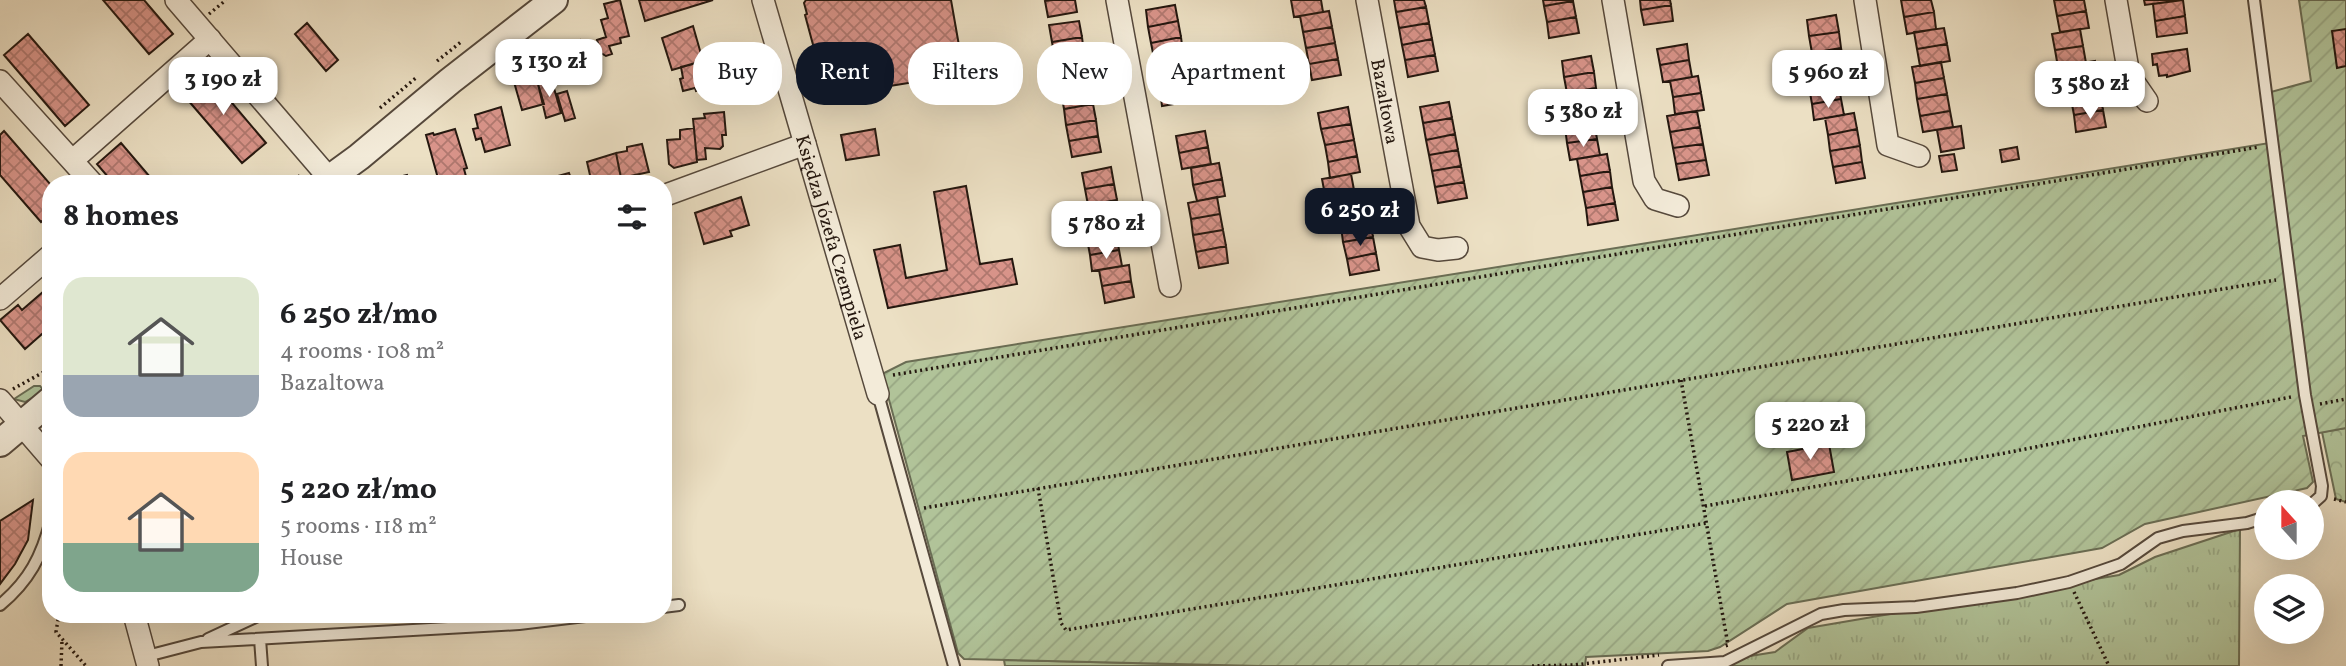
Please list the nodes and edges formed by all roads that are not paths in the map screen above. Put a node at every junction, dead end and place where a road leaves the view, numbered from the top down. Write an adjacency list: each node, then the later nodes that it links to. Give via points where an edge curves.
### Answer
1 (176, 0): 10 (street)
2 (554, 0): 18 (street, via 359,158)
3 (763, 0): 13 (street, Księdza Józefa Czempiela)
4 (1117, 0): 23 (street)
5 (1367, 0): 21 (street, Bazaltowa, via 1409,226 1422,247)
6 (1613, 0): 20 (street, via 1644,181 1655,199)
7 (1865, 0): 14 (street, via 1888,145)
8 (2116, 0): 12 (street, via 2129,75)
9 (2253, 0): 31 (lane)
10 (211, 39): 15 (street); 17 (street)
11 (0, 81): 15 (street)
12 (2147, 101)
13 (806, 144): 19 (street); 25 (street, Księdza Józefa Czempiela)
14 (1919, 156)
15 (73, 160): 16 (street)
16 (86, 175)
17 (318, 175)
18 (324, 175)
19 (672, 193)
20 (1678, 206)
21 (1457, 248)
22 (42, 263): 24 (street)
23 (1170, 286)
24 (0, 299)
25 (876, 386): 44 (lane)
26 (4, 396): 28 (street)
27 (42, 408): 28 (street)
28 (22, 425): 29 (street); 30 (street)
29 (0, 443)
30 (42, 448)
31 (2322, 490)
32 (2254, 521): 45 (lane, via 2158,538 2121,564 2070,582 1916,607 1821,614 1725,662)
33 (42, 550): 34 (lane, via 18,588)
34 (0, 605)
35 (679, 605): 36 (lane)
36 (672, 606)
37 (136, 623): 42 (street)
38 (242, 623): 41 (lane)
39 (466, 623): 40 (lane)
40 (260, 639): 41 (lane); 43 (lane)
41 (201, 642): 42 (lane)
42 (147, 661)
43 (262, 666)
44 (955, 666)
45 (1668, 666)

